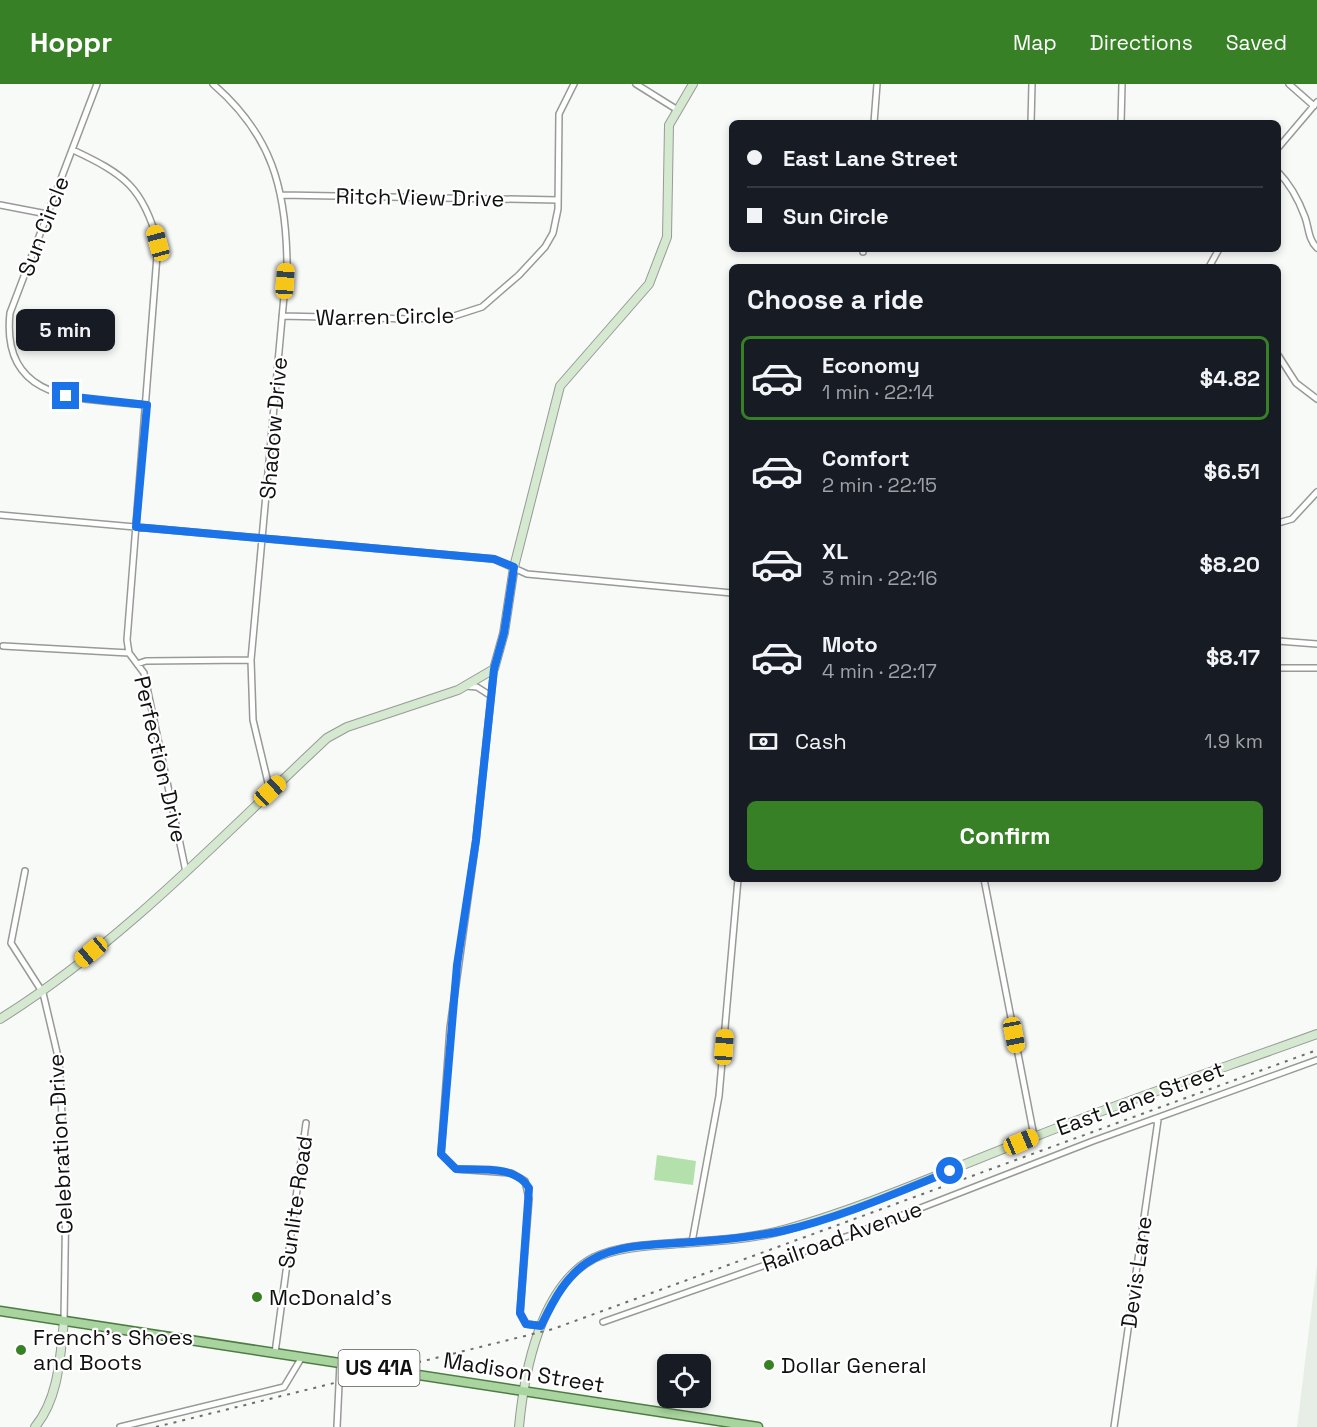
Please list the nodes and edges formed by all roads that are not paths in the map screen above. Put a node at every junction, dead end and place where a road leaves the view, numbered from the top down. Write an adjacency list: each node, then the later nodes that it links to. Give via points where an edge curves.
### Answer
1 (97, 84): 16 (street, Sun Circle)
2 (213, 84): 18 (street, Shadow Drive, via 242,114 264,146)
3 (574, 84): 19 (street, Warren Circle, via 559,114)
4 (636, 84): 11 (street)
5 (693, 84): 11 (street)
6 (877, 84): 12 (street)
7 (1032, 84): 13 (street)
8 (1122, 84): 14 (street)
9 (1289, 84): 10 (street)
10 (1315, 104): 15 (street)
11 (676, 109): 36 (street, via 669,125 667,237 649,284 560,386)
12 (873, 120)
13 (1031, 120)
14 (1121, 120)
15 (1281, 144)
16 (73, 150): 21 (street, Sun Circle); 30 (street, Perfection Drive, via 119,174 138,192 150,212 158,243)
17 (1281, 176): 22 (street, via 1292,189)
18 (282, 195): 19 (street, Ritch View Drive); 23 (street, Shadow Drive, via 287,263)
19 (558, 200): 23 (street, Warren Circle, via 557,220 545,247 482,307 465,314 412,319)
20 (0, 205): 21 (street)
21 (47, 214): 24 (street, Sun Circle, via 5,329)
22 (1317, 248)
23 (282, 316): 35 (street, Shadow Drive)
24 (8, 359)
25 (1281, 360): 29 (street, via 1296,383)
26 (11, 368): 27 (street)
27 (17, 375)
28 (23, 382): 30 (street, via 46,393)
29 (1317, 399)
30 (147, 405): 34 (street, Perfection Drive)
31 (1317, 492): 33 (street, via 1292,519)
32 (0, 515): 34 (street)
33 (1281, 522)
34 (136, 527): 35 (street); 41 (street, Perfection Drive)
35 (264, 538): 36 (street, via 494,559); 42 (street, Shadow Drive)
36 (514, 567): 37 (street, via 527,574); 46 (street)
37 (729, 593)
38 (1281, 641): 39 (street)
39 (1317, 644)
40 (3, 646): 41 (street)
41 (129, 653): 43 (street, Perfection Drive)
42 (251, 660): 43 (street); 49 (street, Shadow Drive, via 253,720)
43 (137, 664): 51 (street, Perfection Drive, via 144,673)
44 (1281, 668): 45 (street)
45 (1317, 668)
46 (494, 669): 47 (street); 48 (street)
47 (466, 686): 48 (street, via 477,687); 49 (street, via 338,731)
48 (491, 696): 65 (street, via 476,840 453,997 441,1154 456,1169 511,1173 525,1181 530,1199 520,1313 526,1324)
49 (270, 791): 51 (street)
50 (25, 871): 54 (street, Celebration Drive, via 11,943)
51 (186, 874): 54 (street)
52 (738, 882): 61 (street, via 718,1096)
53 (985, 882): 60 (street)
54 (43, 993): 55 (street); 63 (street, Celebration Drive, via 59,1061 66,1190)
55 (0, 1019)
56 (1317, 1034): 60 (street, East Lane Street)
57 (1317, 1060): 58 (street, Railroad Avenue)
58 (1154, 1120): 64 (street, Railroad Avenue, via 852,1235); 75 (street, Devis Lane, via 1158,1120)
59 (306, 1123): 66 (street, Sunlite Road)
60 (1034, 1136): 61 (street, East Lane Street, via 831,1216 738,1239)
61 (693, 1242): 65 (street, East Lane Street, via 629,1247 593,1259 571,1277 553,1300)
62 (0, 1311): 63 (main road, Madison Street / US 41A)
63 (64, 1321): 66 (main road, Madison Street / US 41A); 70 (street, via 55,1388)
64 (603, 1322)
65 (541, 1326): 69 (street, East Lane Street)
66 (274, 1353): 67 (main road, Madison Street / US 41A)
67 (302, 1357): 68 (main road, Madison Street / US 41A); 71 (street, via 284,1387)
68 (340, 1362): 69 (main road, Madison Street / US 41A); 72 (street)
69 (523, 1390): 73 (street, East Lane Street); 74 (main road, Madison Street / US 41A)
70 (35, 1427)
71 (120, 1427)
72 (337, 1427)
73 (519, 1427)
74 (758, 1427)
75 (1114, 1427)

